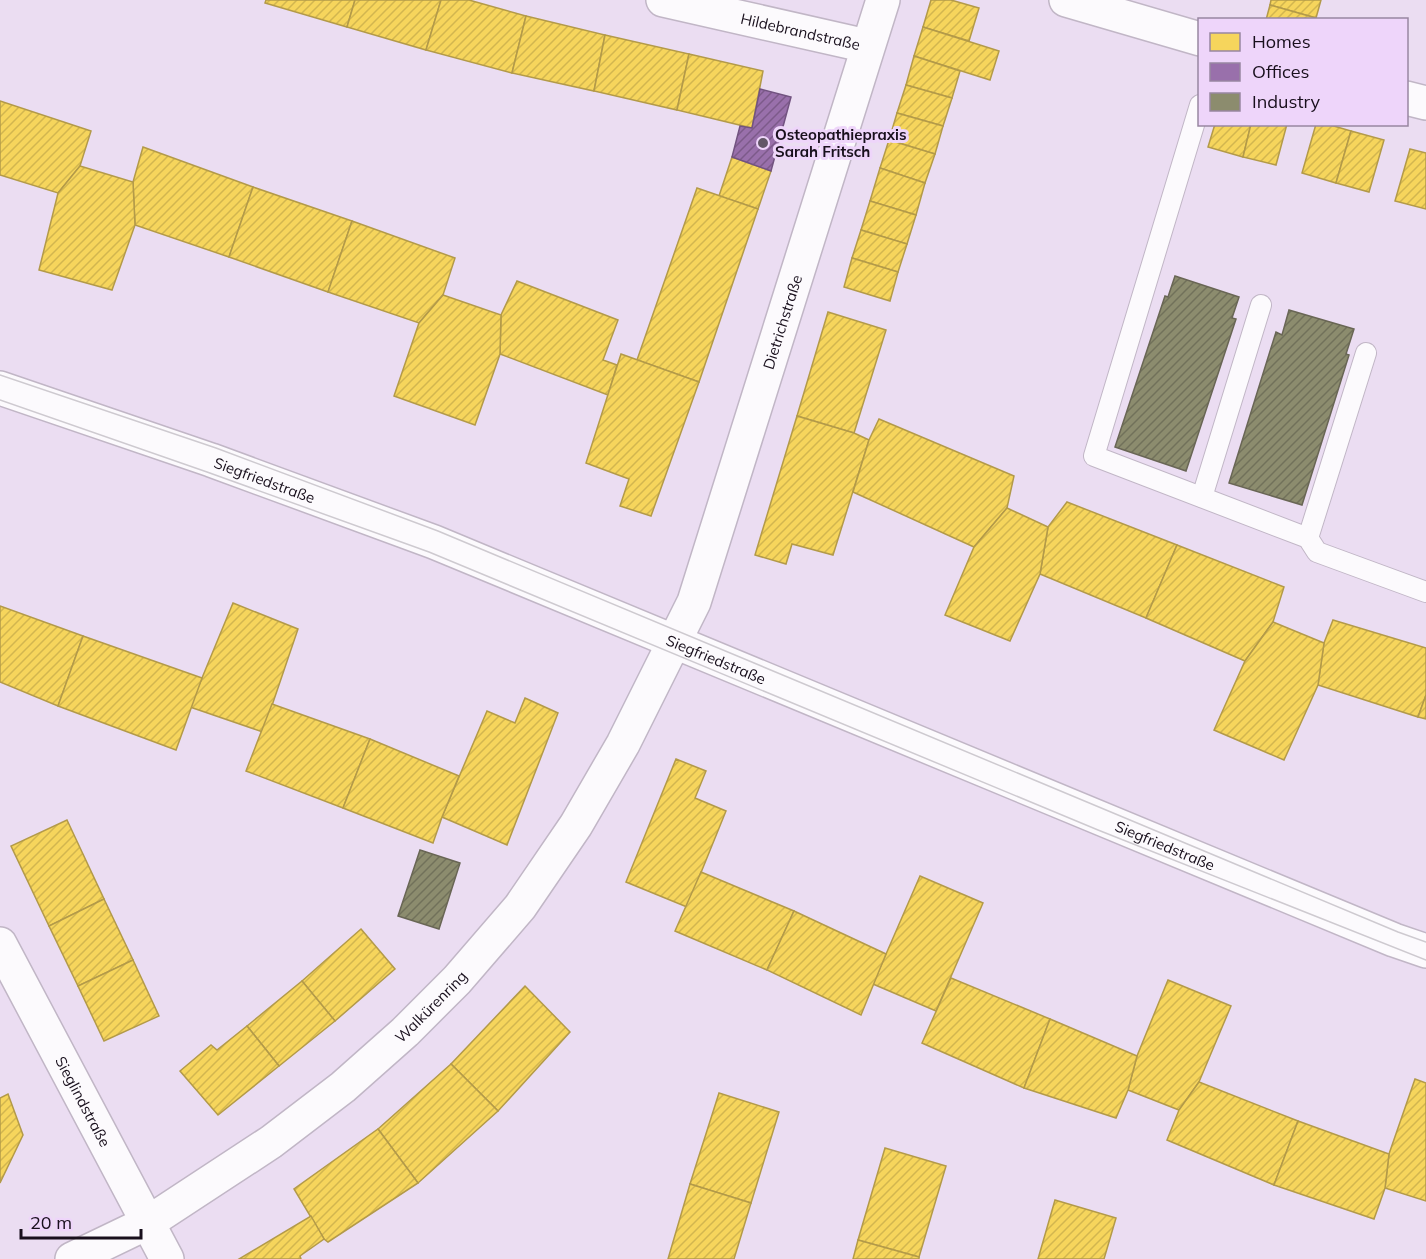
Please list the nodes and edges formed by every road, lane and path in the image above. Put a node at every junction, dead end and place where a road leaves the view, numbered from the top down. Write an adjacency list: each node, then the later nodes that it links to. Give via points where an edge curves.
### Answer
1 (663, 0): 5 (street, Hildebrandstraße)
2 (883, 0): 5 (street, Dietrichstraße)
3 (1066, 0): 4 (street)
4 (1198, 38)
5 (867, 46): 15 (street, Dietrichstraße, via 694,602)
6 (1408, 98): 7 (street)
7 (1426, 103)
8 (1198, 112): 12 (lane, via 1094,456)
9 (1261, 305): 12 (lane)
10 (1366, 353): 13 (lane)
11 (0, 388): 15 (street, Siegfriedstraße, via 423,537)
12 (1202, 497): 13 (lane)
13 (1308, 538): 14 (lane, via 1317,552)
14 (1426, 592)
15 (675, 641): 17 (street, Siegfriedstraße); 18 (street, Walkürenring, via 623,744 576,825 520,907 457,980 343,1087 271,1142)
16 (0, 944): 18 (street, Sieglindstraße)
17 (1426, 951)
18 (149, 1222): 19 (street, Walkürenring); 20 (street, Sieglindstraße)
19 (72, 1259)
20 (167, 1259)

